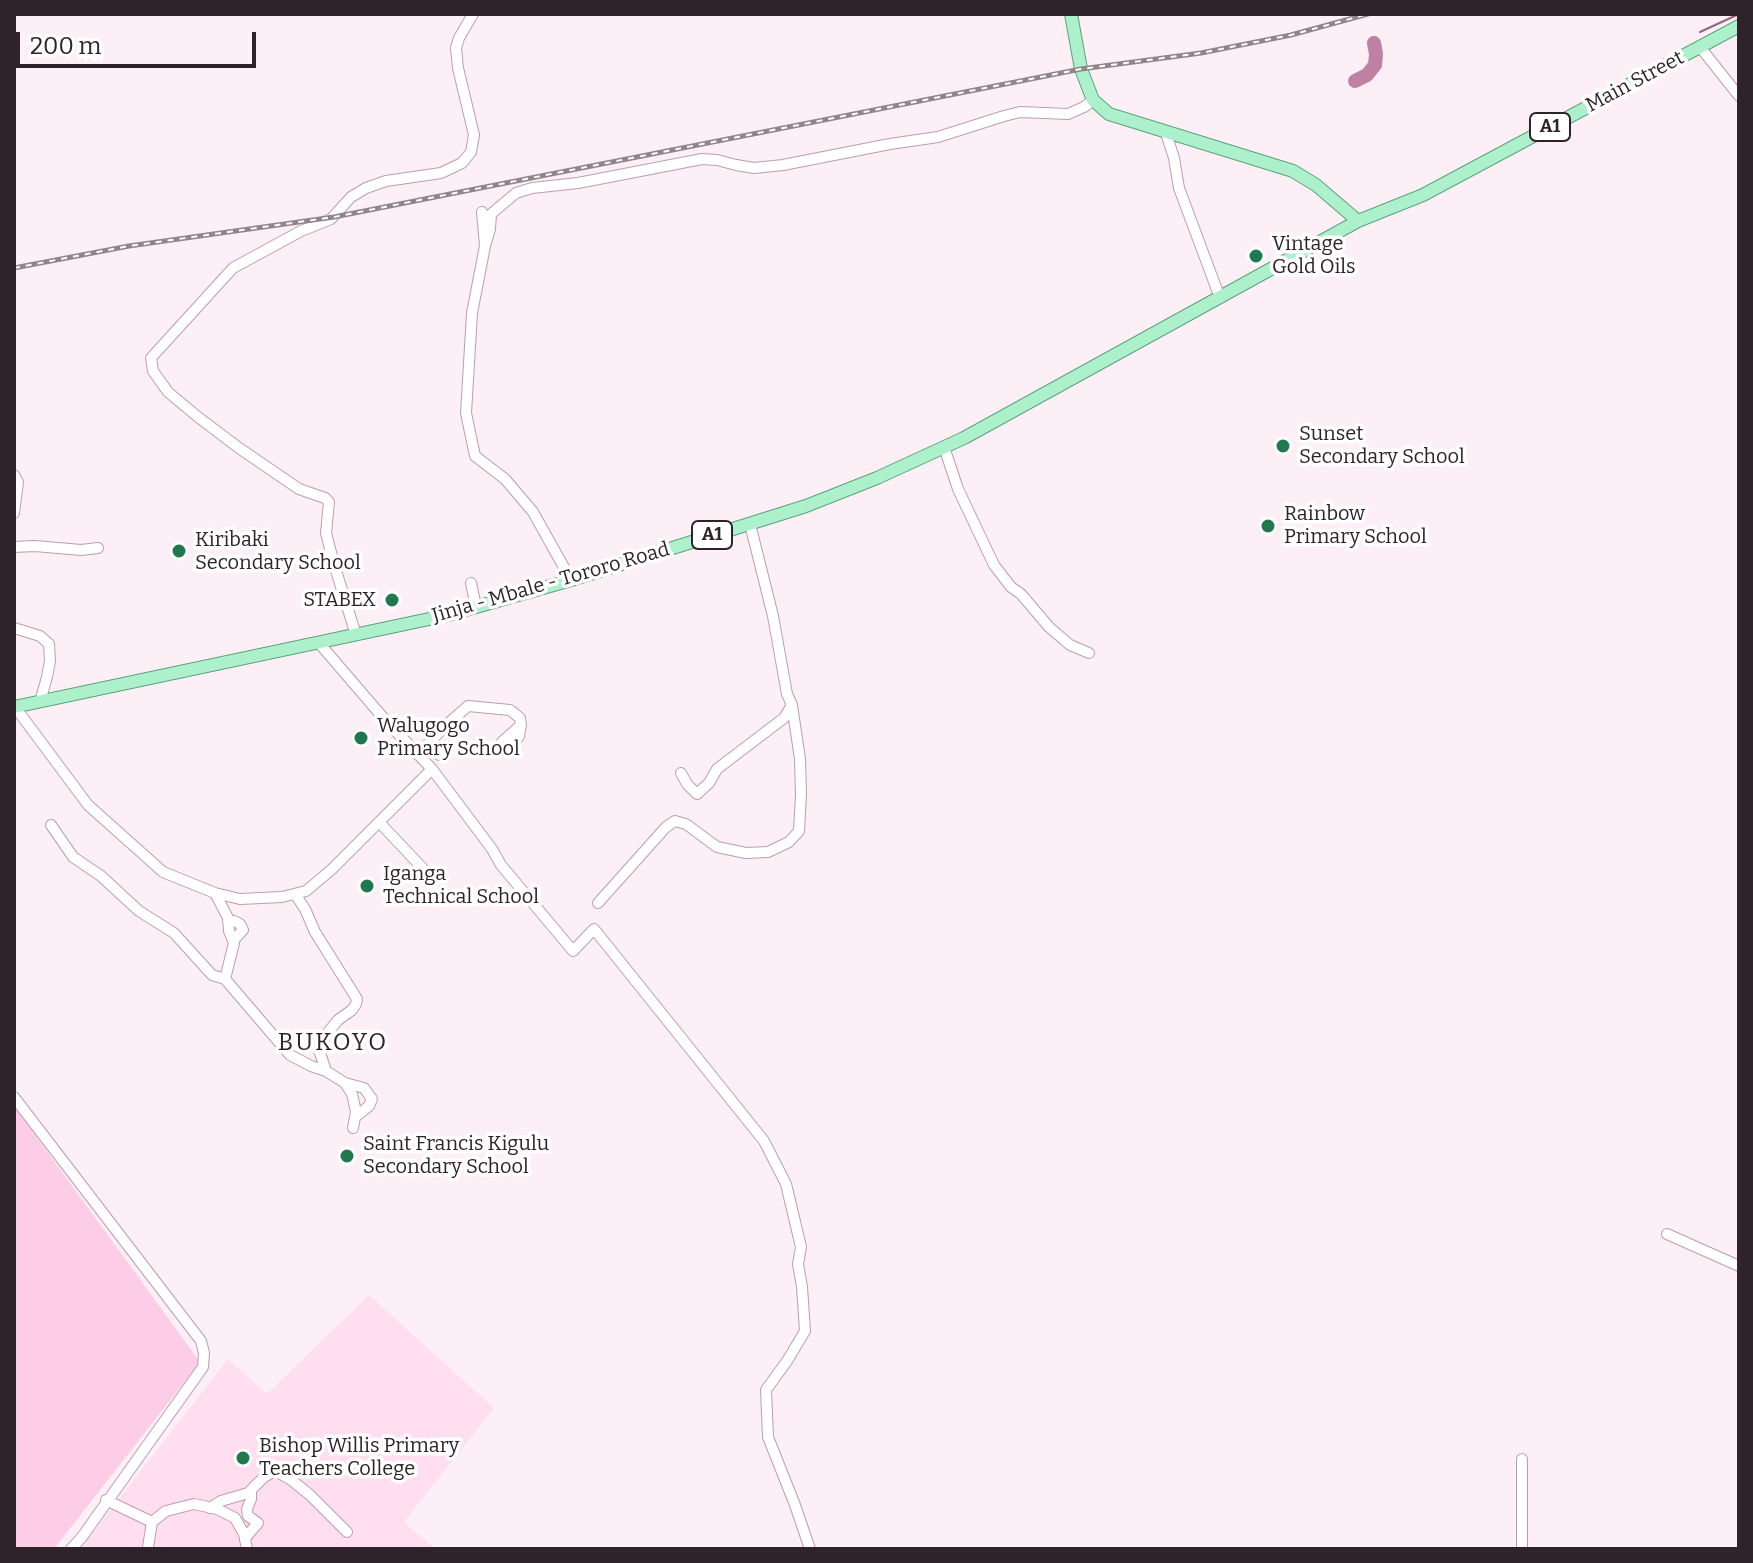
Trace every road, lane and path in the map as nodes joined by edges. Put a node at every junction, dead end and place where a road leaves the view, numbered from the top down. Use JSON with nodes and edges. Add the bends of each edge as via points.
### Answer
{"nodes":[{"id":1,"x":473,"y":14,"type":"edge"},
{"id":2,"x":1071,"y":14,"type":"edge"},
{"id":3,"x":1739,"y":26,"type":"edge"},
{"id":4,"x":1700,"y":47,"type":"junction"},
{"id":5,"x":1739,"y":96,"type":"edge"},
{"id":6,"x":1093,"y":100,"type":"junction"},
{"id":7,"x":1166,"y":133,"type":"junction"},
{"id":8,"x":482,"y":212,"type":"dead end"},
{"id":9,"x":1358,"y":221,"type":"junction"},
{"id":10,"x":485,"y":246,"type":"junction"},
{"id":11,"x":1220,"y":298,"type":"junction"},
{"id":12,"x":944,"y":447,"type":"junction"},
{"id":13,"x":14,"y":475,"type":"edge"},
{"id":14,"x":14,"y":513,"type":"edge"},
{"id":15,"x":750,"y":524,"type":"junction"},
{"id":16,"x":14,"y":547,"type":"edge"},
{"id":17,"x":98,"y":548,"type":"dead end"},
{"id":18,"x":571,"y":580,"type":"junction"},
{"id":19,"x":471,"y":583,"type":"dead end"},
{"id":20,"x":476,"y":607,"type":"junction"},
{"id":21,"x":14,"y":628,"type":"edge"},
{"id":22,"x":356,"y":635,"type":"junction"},
{"id":23,"x":319,"y":643,"type":"junction"},
{"id":24,"x":1089,"y":653,"type":"dead end"},
{"id":25,"x":40,"y":702,"type":"junction"},
{"id":26,"x":792,"y":705,"type":"junction"},
{"id":27,"x":15,"y":707,"type":"edge"},
{"id":28,"x":521,"y":725,"type":"dead end"},
{"id":29,"x":427,"y":745,"type":"junction"},
{"id":30,"x":418,"y":755,"type":"junction"},
{"id":31,"x":439,"y":755,"type":"dead end"},
{"id":32,"x":432,"y":769,"type":"junction"},
{"id":33,"x":681,"y":773,"type":"dead end"},
{"id":34,"x":379,"y":822,"type":"junction"},
{"id":35,"x":51,"y":825,"type":"dead end"},
{"id":36,"x":430,"y":876,"type":"dead end"},
{"id":37,"x":215,"y":893,"type":"junction"},
{"id":38,"x":295,"y":894,"type":"junction"},
{"id":39,"x":598,"y":903,"type":"dead end"},
{"id":40,"x":225,"y":979,"type":"junction"},
{"id":41,"x":326,"y":1071,"type":"junction"},
{"id":42,"x":345,"y":1083,"type":"junction"},
{"id":43,"x":14,"y":1097,"type":"edge"},
{"id":44,"x":1667,"y":1234,"type":"dead end"},
{"id":45,"x":1739,"y":1266,"type":"edge"},
{"id":46,"x":1522,"y":1459,"type":"dead end"},
{"id":47,"x":251,"y":1491,"type":"junction"},
{"id":48,"x":106,"y":1500,"type":"junction"},
{"id":49,"x":210,"y":1508,"type":"junction"},
{"id":50,"x":152,"y":1522,"type":"junction"},
{"id":51,"x":347,"y":1532,"type":"dead end"},
{"id":52,"x":246,"y":1544,"type":"edge"},
{"id":53,"x":148,"y":1547,"type":"dead end"},
{"id":54,"x":71,"y":1549,"type":"edge"},
{"id":55,"x":810,"y":1549,"type":"edge"},
{"id":56,"x":1522,"y":1549,"type":"edge"}],
"edges":[{"from":1,"to":22,"type":"street","via":[[456,48],[474,135],[462,163],[441,173],[366,188],[331,219],[233,268],[151,358],[153,371],[168,392],[198,417],[299,489],[329,502],[326,533]]},
{"from":2,"to":6,"type":"main road"},
{"from":3,"to":4,"type":"main road","name":"Main Street","number":"A1"},
{"from":4,"to":5,"type":"street"},
{"from":4,"to":9,"type":"main road","name":"Main Street","number":"A1","via":[[1423,195]]},
{"from":6,"to":7,"type":"main road","via":[[1109,114]]},
{"from":6,"to":10,"type":"street","via":[[1068,114],[1020,112],[938,137],[783,165],[754,168],[702,159],[532,188],[516,193],[491,214]]},
{"from":7,"to":9,"type":"main road","via":[[1293,171]]},
{"from":7,"to":11,"type":"street","via":[[1179,188]]},
{"from":8,"to":10,"type":"street"},
{"from":9,"to":11,"type":"main road","name":"Jinja - Mbale - Tororo Road","number":"A1"},
{"from":10,"to":18,"type":"street","via":[[472,313],[466,398],[475,456],[505,479],[533,512]]},
{"from":11,"to":12,"type":"main road","name":"Jinja - Mbale - Tororo Road","number":"A1"},
{"from":12,"to":15,"type":"main road","name":"Jinja - Mbale - Tororo Road","number":"A1","via":[[877,478]]},
{"from":12,"to":24,"type":"street","via":[[994,565],[1049,627]]},
{"from":13,"to":14,"type":"street"},
{"from":15,"to":18,"type":"main road","name":"Jinja - Mbale - Tororo Road","number":"A1"},
{"from":15,"to":26,"type":"street"},
{"from":16,"to":17,"type":"street"},
{"from":18,"to":20,"type":"main road","name":"Jinja - Mbale - Tororo Road","number":"A1"},
{"from":19,"to":20,"type":"street"},
{"from":20,"to":22,"type":"main road","name":"Jinja - Mbale - Tororo Road","number":"A1"},
{"from":21,"to":25,"type":"street","via":[[49,644]]},
{"from":22,"to":23,"type":"main road","name":"Jinja - Mbale - Tororo Road","number":"A1"},
{"from":23,"to":25,"type":"main road","name":"Jinja - Mbale - Tororo Road","number":"A1"},
{"from":23,"to":30,"type":"street"},
{"from":25,"to":27,"type":"main road","name":"Jinja - Mbale - Tororo Road","number":"A1"},
{"from":26,"to":33,"type":"street","via":[[784,718],[717,769],[697,794]]},
{"from":26,"to":39,"type":"street","via":[[801,795],[799,831],[789,842],[768,852],[746,853],[717,847],[675,821]]},
{"from":27,"to":37,"type":"street","via":[[88,805],[163,872]]},
{"from":28,"to":29,"type":"street","via":[[510,710],[468,706]]},
{"from":29,"to":30,"type":"street"},
{"from":29,"to":31,"type":"street"},
{"from":30,"to":32,"type":"street"},
{"from":32,"to":34,"type":"street"},
{"from":32,"to":55,"type":"street","via":[[501,865],[573,951],[594,929],[764,1141],[786,1184],[801,1247],[805,1331],[766,1390],[768,1437]]},
{"from":34,"to":36,"type":"street"},
{"from":34,"to":38,"type":"street","via":[[331,870]]},
{"from":35,"to":40,"type":"street","via":[[73,857],[174,933],[212,975]]},
{"from":37,"to":38,"type":"street","via":[[240,899]]},
{"from":37,"to":40,"type":"street","via":[[233,941]]},
{"from":38,"to":41,"type":"street","via":[[357,999],[325,1036],[319,1050]]},
{"from":40,"to":41,"type":"street","via":[[290,1055]]},
{"from":41,"to":42,"type":"street"},
{"from":42,"to":42,"type":"street","via":[[352,1094],[354,1122],[372,1099],[364,1088]]},
{"from":43,"to":48,"type":"street","via":[[201,1341],[204,1353],[203,1367]]},
{"from":44,"to":45,"type":"street"},
{"from":46,"to":56,"type":"street"},
{"from":47,"to":49,"type":"street"},
{"from":47,"to":51,"type":"street","via":[[277,1472],[310,1495]]},
{"from":47,"to":52,"type":"street","via":[[248,1516],[258,1523]]},
{"from":48,"to":50,"type":"street"},
{"from":48,"to":54,"type":"street"},
{"from":49,"to":50,"type":"street","via":[[194,1504],[166,1511]]},
{"from":49,"to":52,"type":"street","via":[[235,1518]]},
{"from":50,"to":53,"type":"street"}]}
